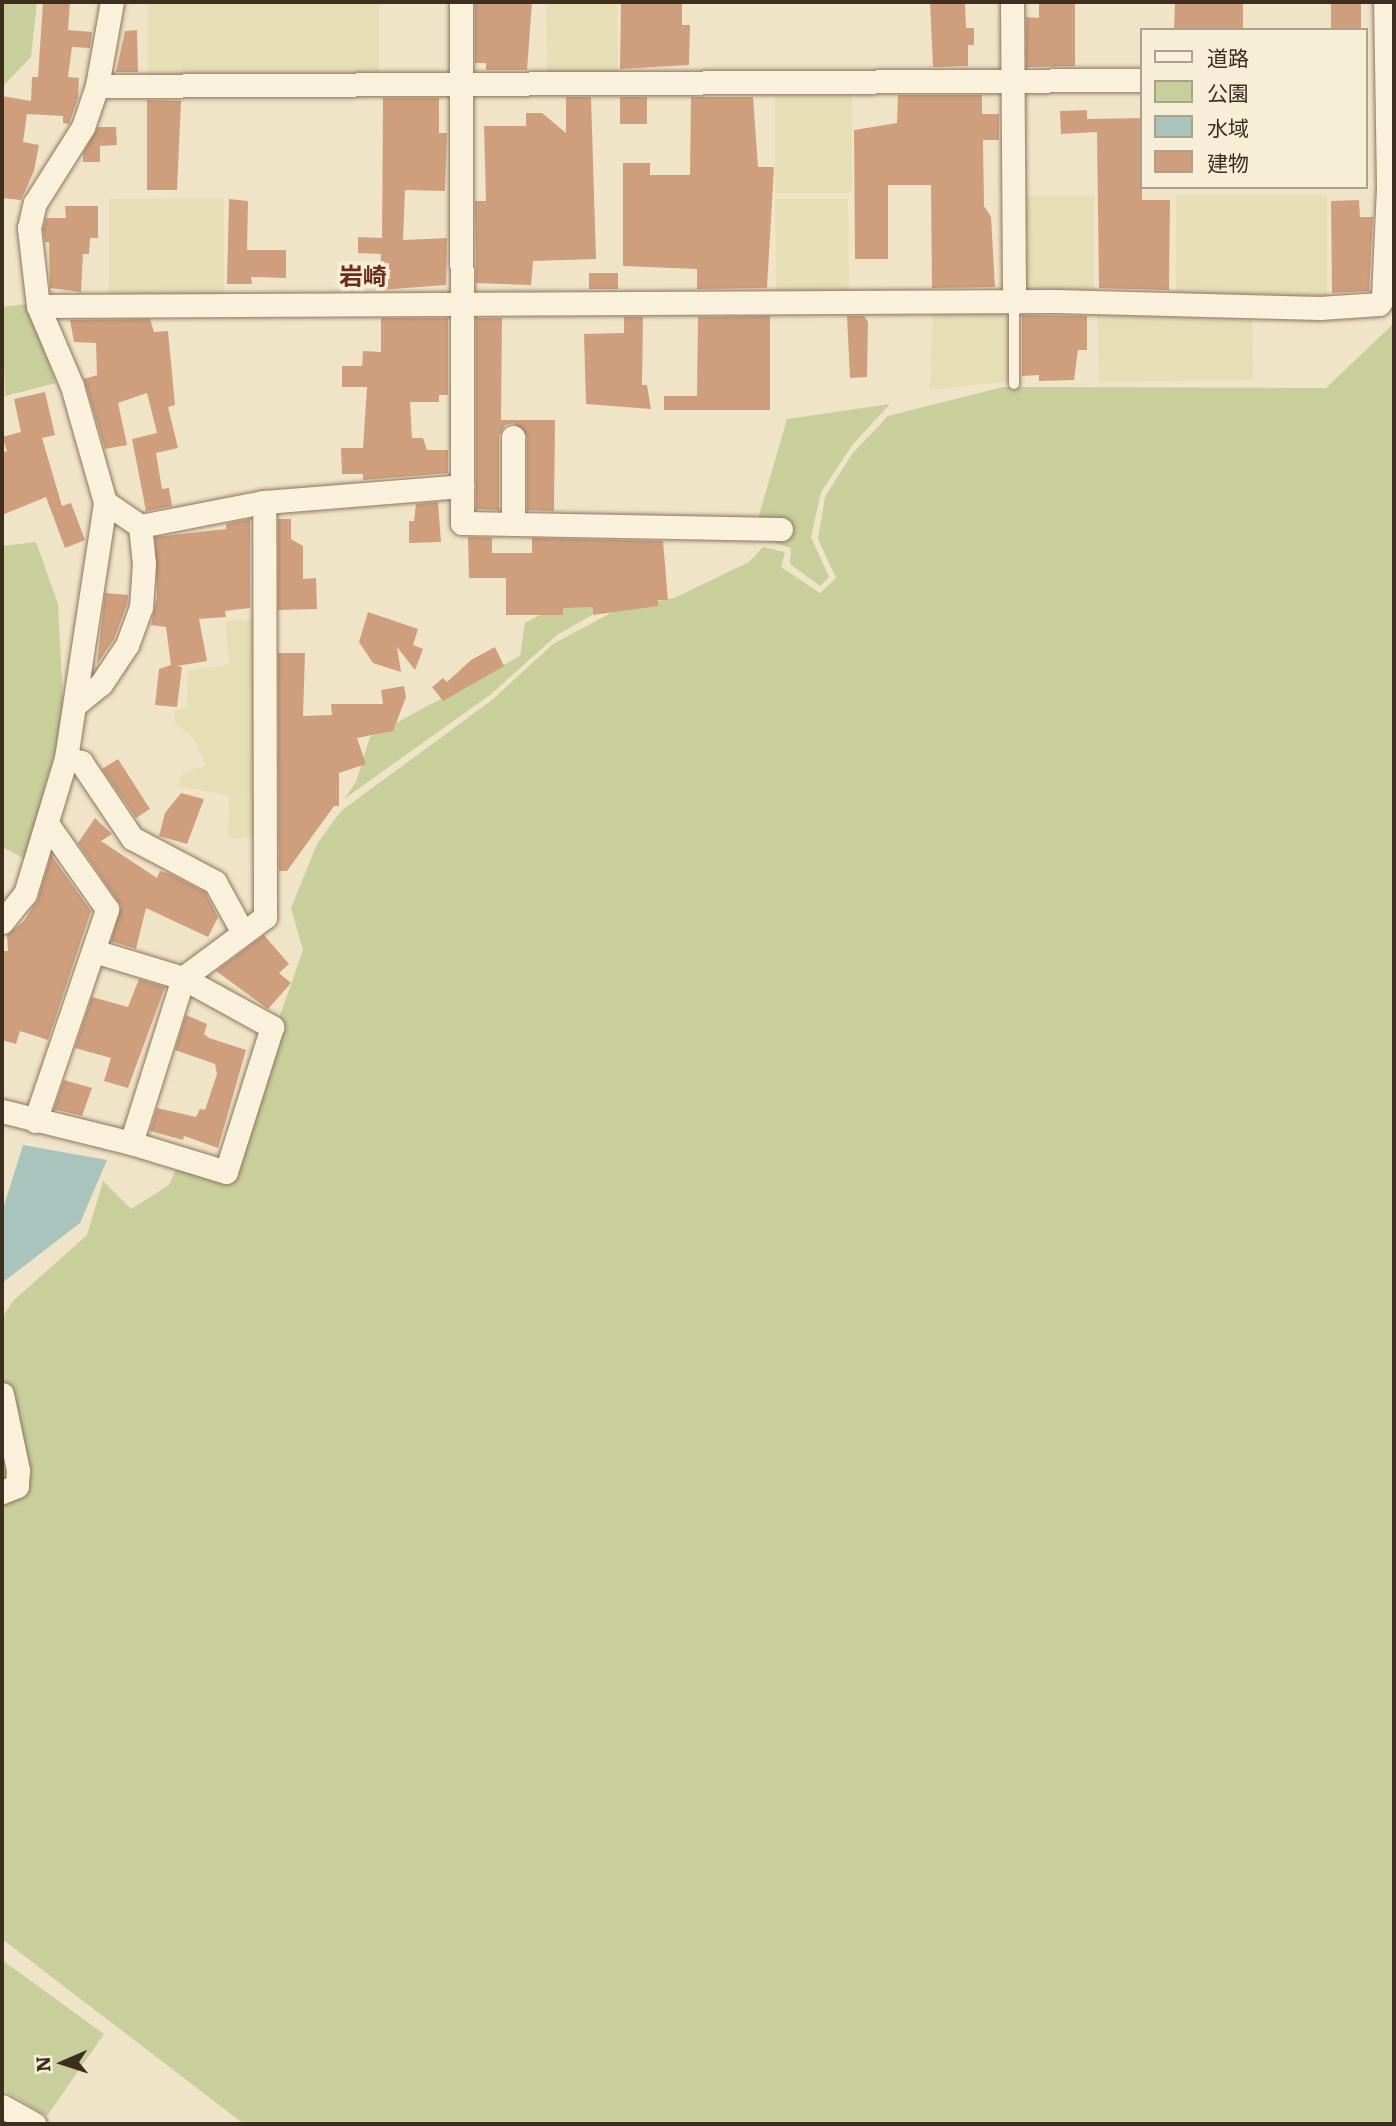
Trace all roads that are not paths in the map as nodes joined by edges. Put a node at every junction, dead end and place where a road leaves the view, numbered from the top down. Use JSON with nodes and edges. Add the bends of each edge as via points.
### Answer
{"nodes":[{"id":1,"x":113,"y":2,"type":"edge"},
{"id":2,"x":461,"y":2,"type":"edge"},
{"id":3,"x":1012,"y":2,"type":"edge"},
{"id":4,"x":1385,"y":2,"type":"edge"},
{"id":5,"x":1140,"y":80,"type":"edge"},
{"id":6,"x":1013,"y":83,"type":"junction"},
{"id":7,"x":1381,"y":84,"type":"edge"},
{"id":8,"x":462,"y":85,"type":"junction"},
{"id":9,"x":97,"y":86,"type":"junction"},
{"id":10,"x":1014,"y":303,"type":"junction"},
{"id":11,"x":460,"y":304,"type":"junction"},
{"id":12,"x":38,"y":306,"type":"junction"},
{"id":13,"x":1014,"y":384,"type":"dead end"},
{"id":14,"x":513,"y":437,"type":"dead end"},
{"id":15,"x":461,"y":486,"type":"junction"},
{"id":16,"x":105,"y":502,"type":"junction"},
{"id":17,"x":264,"y":502,"type":"junction"},
{"id":18,"x":513,"y":524,"type":"junction"},
{"id":19,"x":140,"y":526,"type":"junction"},
{"id":20,"x":781,"y":529,"type":"dead end"},
{"id":21,"x":76,"y":704,"type":"junction"},
{"id":22,"x":66,"y":758,"type":"junction"},
{"id":23,"x":48,"y":825,"type":"junction"},
{"id":24,"x":2,"y":922,"type":"edge"},
{"id":25,"x":243,"y":933,"type":"junction"},
{"id":26,"x":94,"y":951,"type":"junction"},
{"id":27,"x":183,"y":978,"type":"junction"},
{"id":28,"x":2,"y":1111,"type":"edge"},
{"id":29,"x":35,"y":1121,"type":"junction"},
{"id":30,"x":131,"y":1143,"type":"junction"},
{"id":31,"x":2,"y":1394,"type":"edge"},
{"id":32,"x":2,"y":1492,"type":"edge"},
{"id":33,"x":2,"y":2106,"type":"edge"},
{"id":34,"x":34,"y":2124,"type":"edge"}],
"edges":[{"from":1,"to":9,"type":"street"},
{"from":2,"to":8,"type":"street"},
{"from":3,"to":6,"type":"street"},
{"from":4,"to":7,"type":"street"},
{"from":5,"to":6,"type":"street"},
{"from":6,"to":8,"type":"street"},
{"from":6,"to":10,"type":"street"},
{"from":7,"to":10,"type":"street","via":[[1388,187],[1384,298],[1379,304],[1320,308]]},
{"from":8,"to":9,"type":"street"},
{"from":8,"to":11,"type":"street"},
{"from":9,"to":12,"type":"street","via":[[83,127],[35,203],[29,255]]},
{"from":10,"to":11,"type":"street"},
{"from":10,"to":13,"type":"lane"},
{"from":11,"to":12,"type":"street"},
{"from":11,"to":15,"type":"street"},
{"from":12,"to":16,"type":"street","via":[[72,386]]},
{"from":14,"to":18,"type":"street"},
{"from":15,"to":17,"type":"street"},
{"from":15,"to":18,"type":"street","via":[[462,523]]},
{"from":16,"to":19,"type":"street"},
{"from":16,"to":21,"type":"street"},
{"from":17,"to":19,"type":"street"},
{"from":17,"to":25,"type":"street","via":[[265,917]]},
{"from":18,"to":20,"type":"street"},
{"from":19,"to":21,"type":"street","via":[[144,564],[136,620],[127,645],[101,684]]},
{"from":21,"to":22,"type":"street"},
{"from":22,"to":23,"type":"street"},
{"from":22,"to":25,"type":"street","via":[[81,762],[132,838],[215,881]]},
{"from":23,"to":24,"type":"street","via":[[25,894]]},
{"from":23,"to":26,"type":"street","via":[[107,909]]},
{"from":25,"to":27,"type":"street"},
{"from":26,"to":27,"type":"street"},
{"from":26,"to":29,"type":"street"},
{"from":27,"to":30,"type":"street"},
{"from":27,"to":30,"type":"street","via":[[272,1027],[226,1172]]},
{"from":28,"to":29,"type":"street"},
{"from":29,"to":30,"type":"street"},
{"from":31,"to":32,"type":"street","via":[[18,1486]]},
{"from":33,"to":34,"type":"street"}]}
